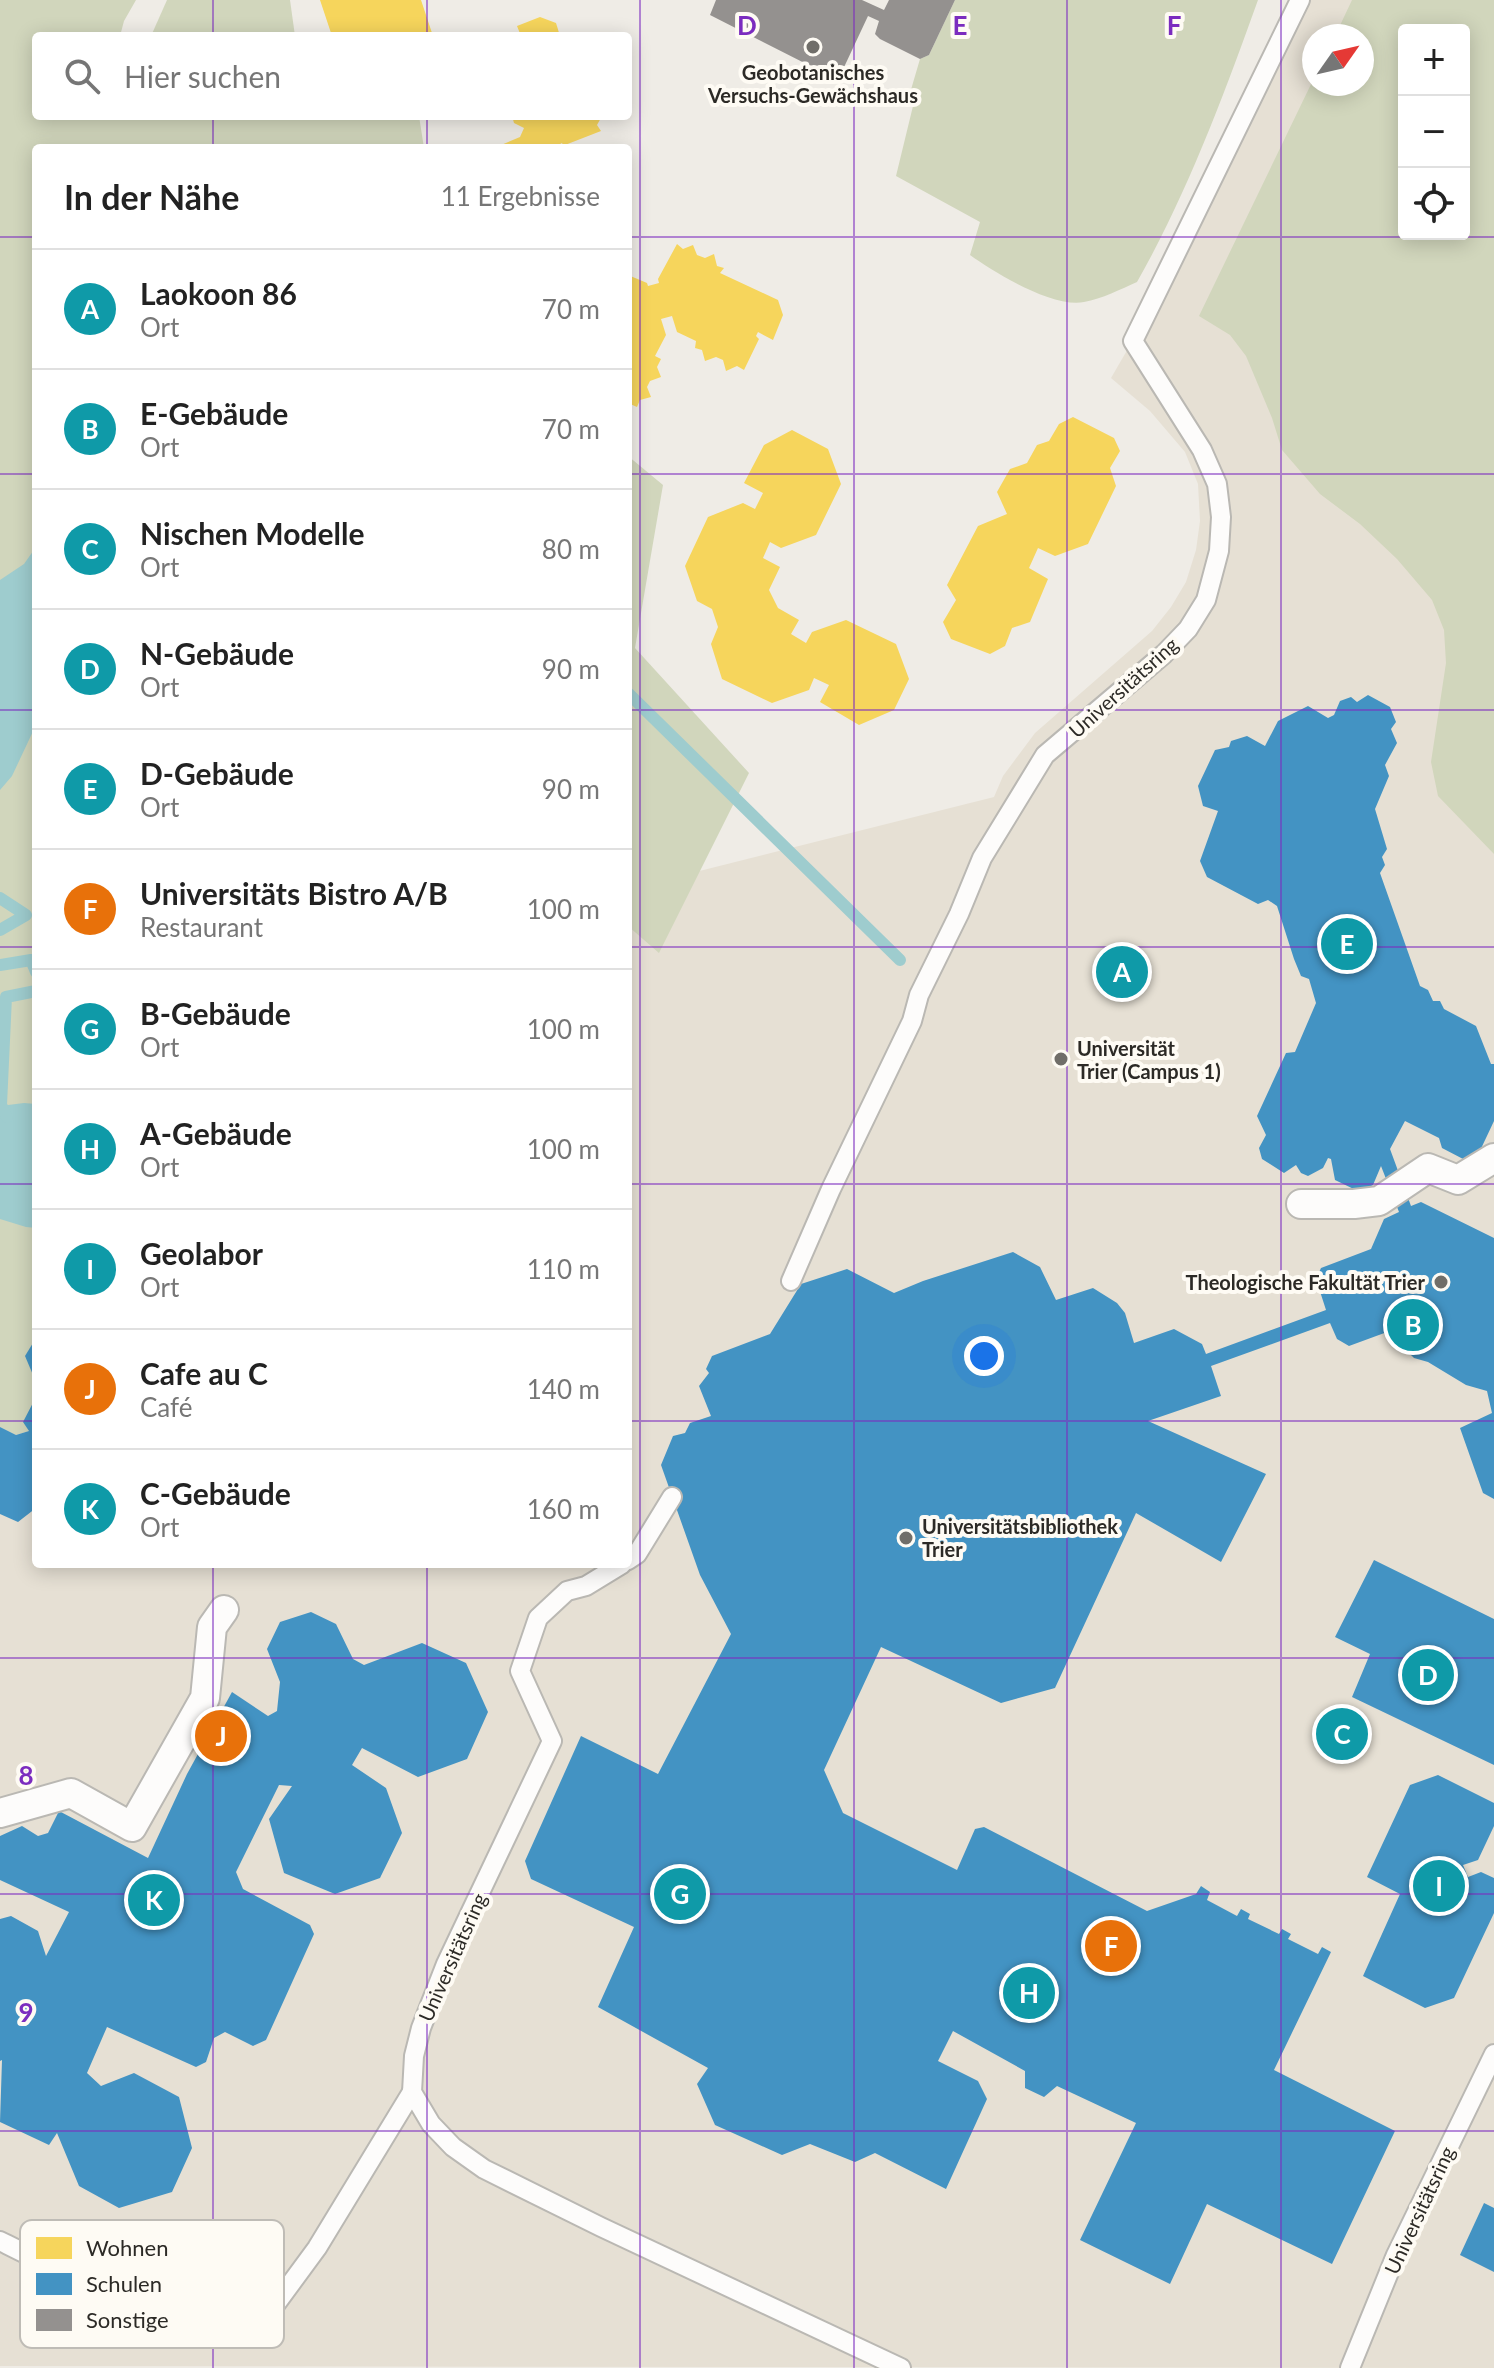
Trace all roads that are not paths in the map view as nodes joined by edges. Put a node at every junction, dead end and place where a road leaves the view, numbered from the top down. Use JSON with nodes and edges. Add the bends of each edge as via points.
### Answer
{"nodes":[{"id":1,"x":1300,"y":0,"type":"edge"},
{"id":2,"x":1494,"y":1158,"type":"edge"},
{"id":3,"x":1301,"y":1204,"type":"dead end"},
{"id":4,"x":791,"y":1281,"type":"dead end"},
{"id":5,"x":672,"y":1497,"type":"dead end"},
{"id":6,"x":632,"y":1557,"type":"edge"},
{"id":7,"x":615,"y":1568,"type":"edge"},
{"id":8,"x":224,"y":1610,"type":"dead end"},
{"id":9,"x":0,"y":1813,"type":"edge"},
{"id":10,"x":1494,"y":2054,"type":"edge"},
{"id":11,"x":412,"y":2092,"type":"junction"},
{"id":12,"x":0,"y":2241,"type":"edge"},
{"id":13,"x":20,"y":2251,"type":"edge"},
{"id":14,"x":284,"y":2293,"type":"edge"},
{"id":15,"x":901,"y":2368,"type":"edge"},
{"id":16,"x":1350,"y":2368,"type":"edge"}],
"edges":[{"from":1,"to":4,"type":"lane","name":"Universitätsring","via":[[1133,341],[1202,450],[1217,484],[1219,551],[1206,600],[1164,654],[1045,755],[982,858]]},
{"from":2,"to":3,"type":"street","via":[[1458,1180],[1428,1168],[1379,1201]]},
{"from":5,"to":6,"type":"lane"},
{"from":7,"to":11,"type":"lane","name":"Universitätsring","via":[[567,1591],[538,1618],[520,1671],[552,1741],[446,1964],[421,2028]]},
{"from":8,"to":9,"type":"street","via":[[212,1627],[205,1698],[132,1827],[71,1793]]},
{"from":10,"to":16,"type":"lane","name":"Universitätsring","via":[[1396,2255]]},
{"from":11,"to":14,"type":"lane"},
{"from":11,"to":15,"type":"lane","via":[[431,2124],[484,2169]]},
{"from":12,"to":13,"type":"lane"}]}
